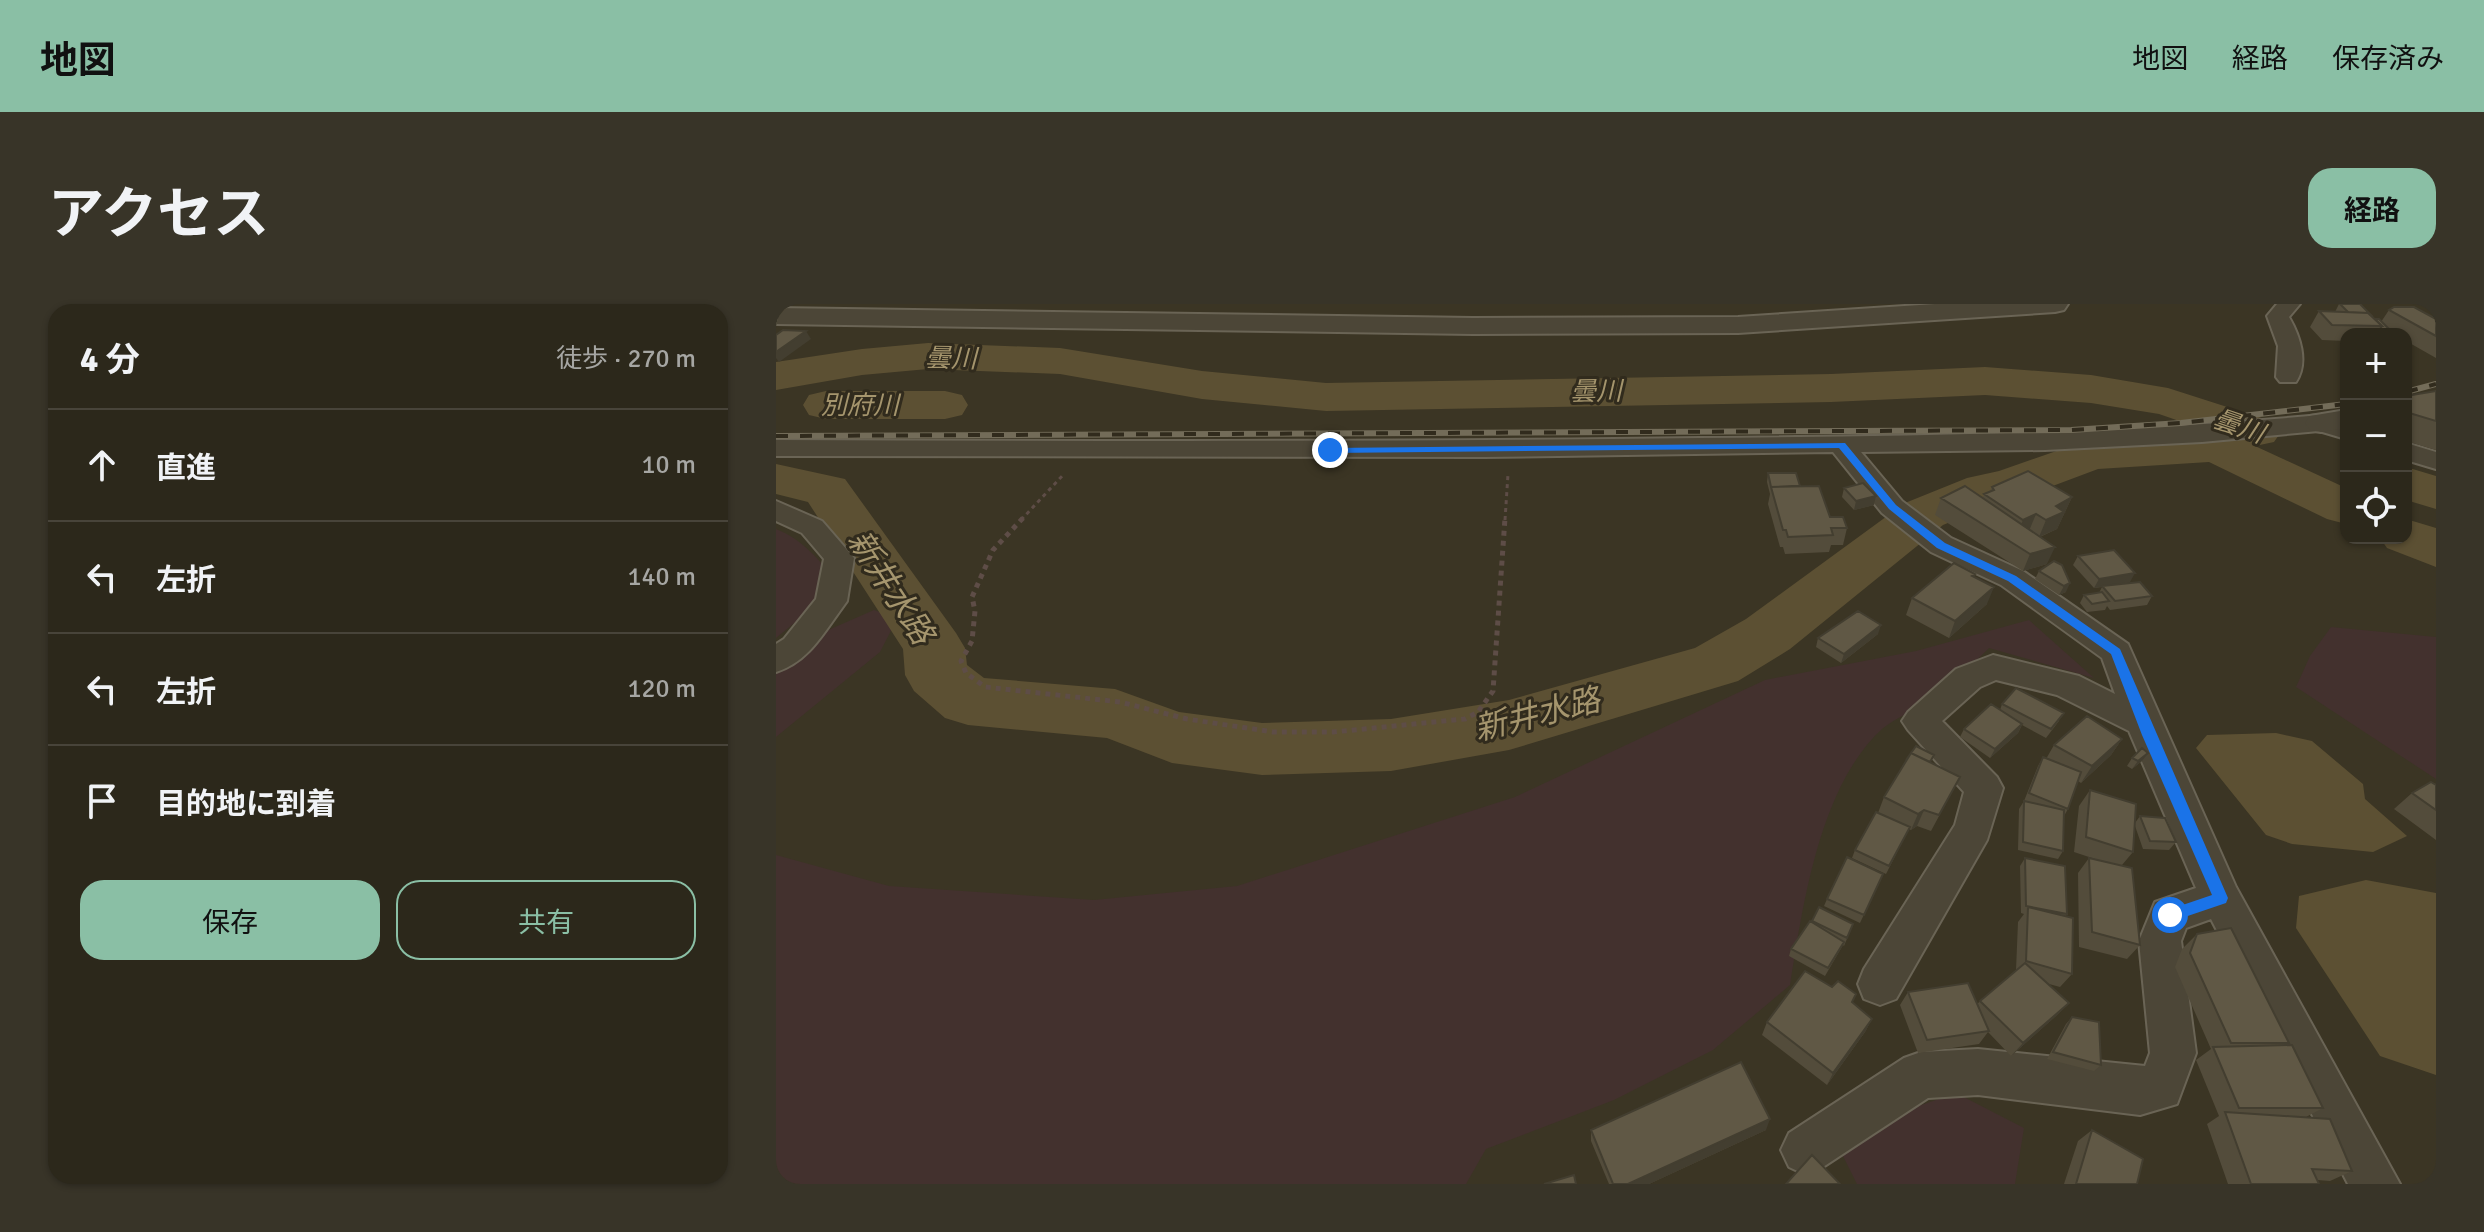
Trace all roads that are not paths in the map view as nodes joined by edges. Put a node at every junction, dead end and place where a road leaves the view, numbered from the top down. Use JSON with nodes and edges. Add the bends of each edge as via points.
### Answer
{"nodes":[{"id":1,"x":2055,"y":304,"type":"edge"},
{"id":2,"x":2289,"y":304,"type":"edge"},
{"id":3,"x":776,"y":316,"type":"edge"},
{"id":4,"x":2288,"y":377,"type":"dead end"},
{"id":5,"x":2330,"y":424,"type":"edge"},
{"id":6,"x":1841,"y":445,"type":"junction"},
{"id":7,"x":776,"y":448,"type":"edge"},
{"id":8,"x":2412,"y":453,"type":"edge"},
{"id":9,"x":2436,"y":461,"type":"edge"},
{"id":10,"x":776,"y":510,"type":"edge"},
{"id":11,"x":776,"y":660,"type":"edge"},
{"id":12,"x":2144,"y":723,"type":"junction"},
{"id":13,"x":2221,"y":898,"type":"junction"},
{"id":14,"x":1880,"y":984,"type":"dead end"},
{"id":15,"x":1806,"y":1150,"type":"dead end"},
{"id":16,"x":2375,"y":1184,"type":"edge"}],
"edges":[{"from":1,"to":3,"type":"street","via":[[1738,325]]},
{"from":2,"to":4,"type":"street","via":[[2278,316],[2291,358]]},
{"from":5,"to":6,"type":"street","via":[[2045,442]]},
{"from":6,"to":7,"type":"street"},
{"from":6,"to":12,"type":"street","via":[[1892,507],[1941,545],[2012,578],[2116,652]]},
{"from":8,"to":9,"type":"street"},
{"from":10,"to":11,"type":"street","via":[[812,527],[839,558],[831,601],[796,647]]},
{"from":12,"to":13,"type":"street"},
{"from":12,"to":14,"type":"street","via":[[2067,685],[1993,667],[1968,678],[1920,721],[1984,788],[1973,829]]},
{"from":13,"to":15,"type":"street","via":[[2170,915],[2160,941],[2173,1053],[2160,1087],[2140,1091],[1978,1072],[1921,1075]]},
{"from":13,"to":16,"type":"street"}]}
